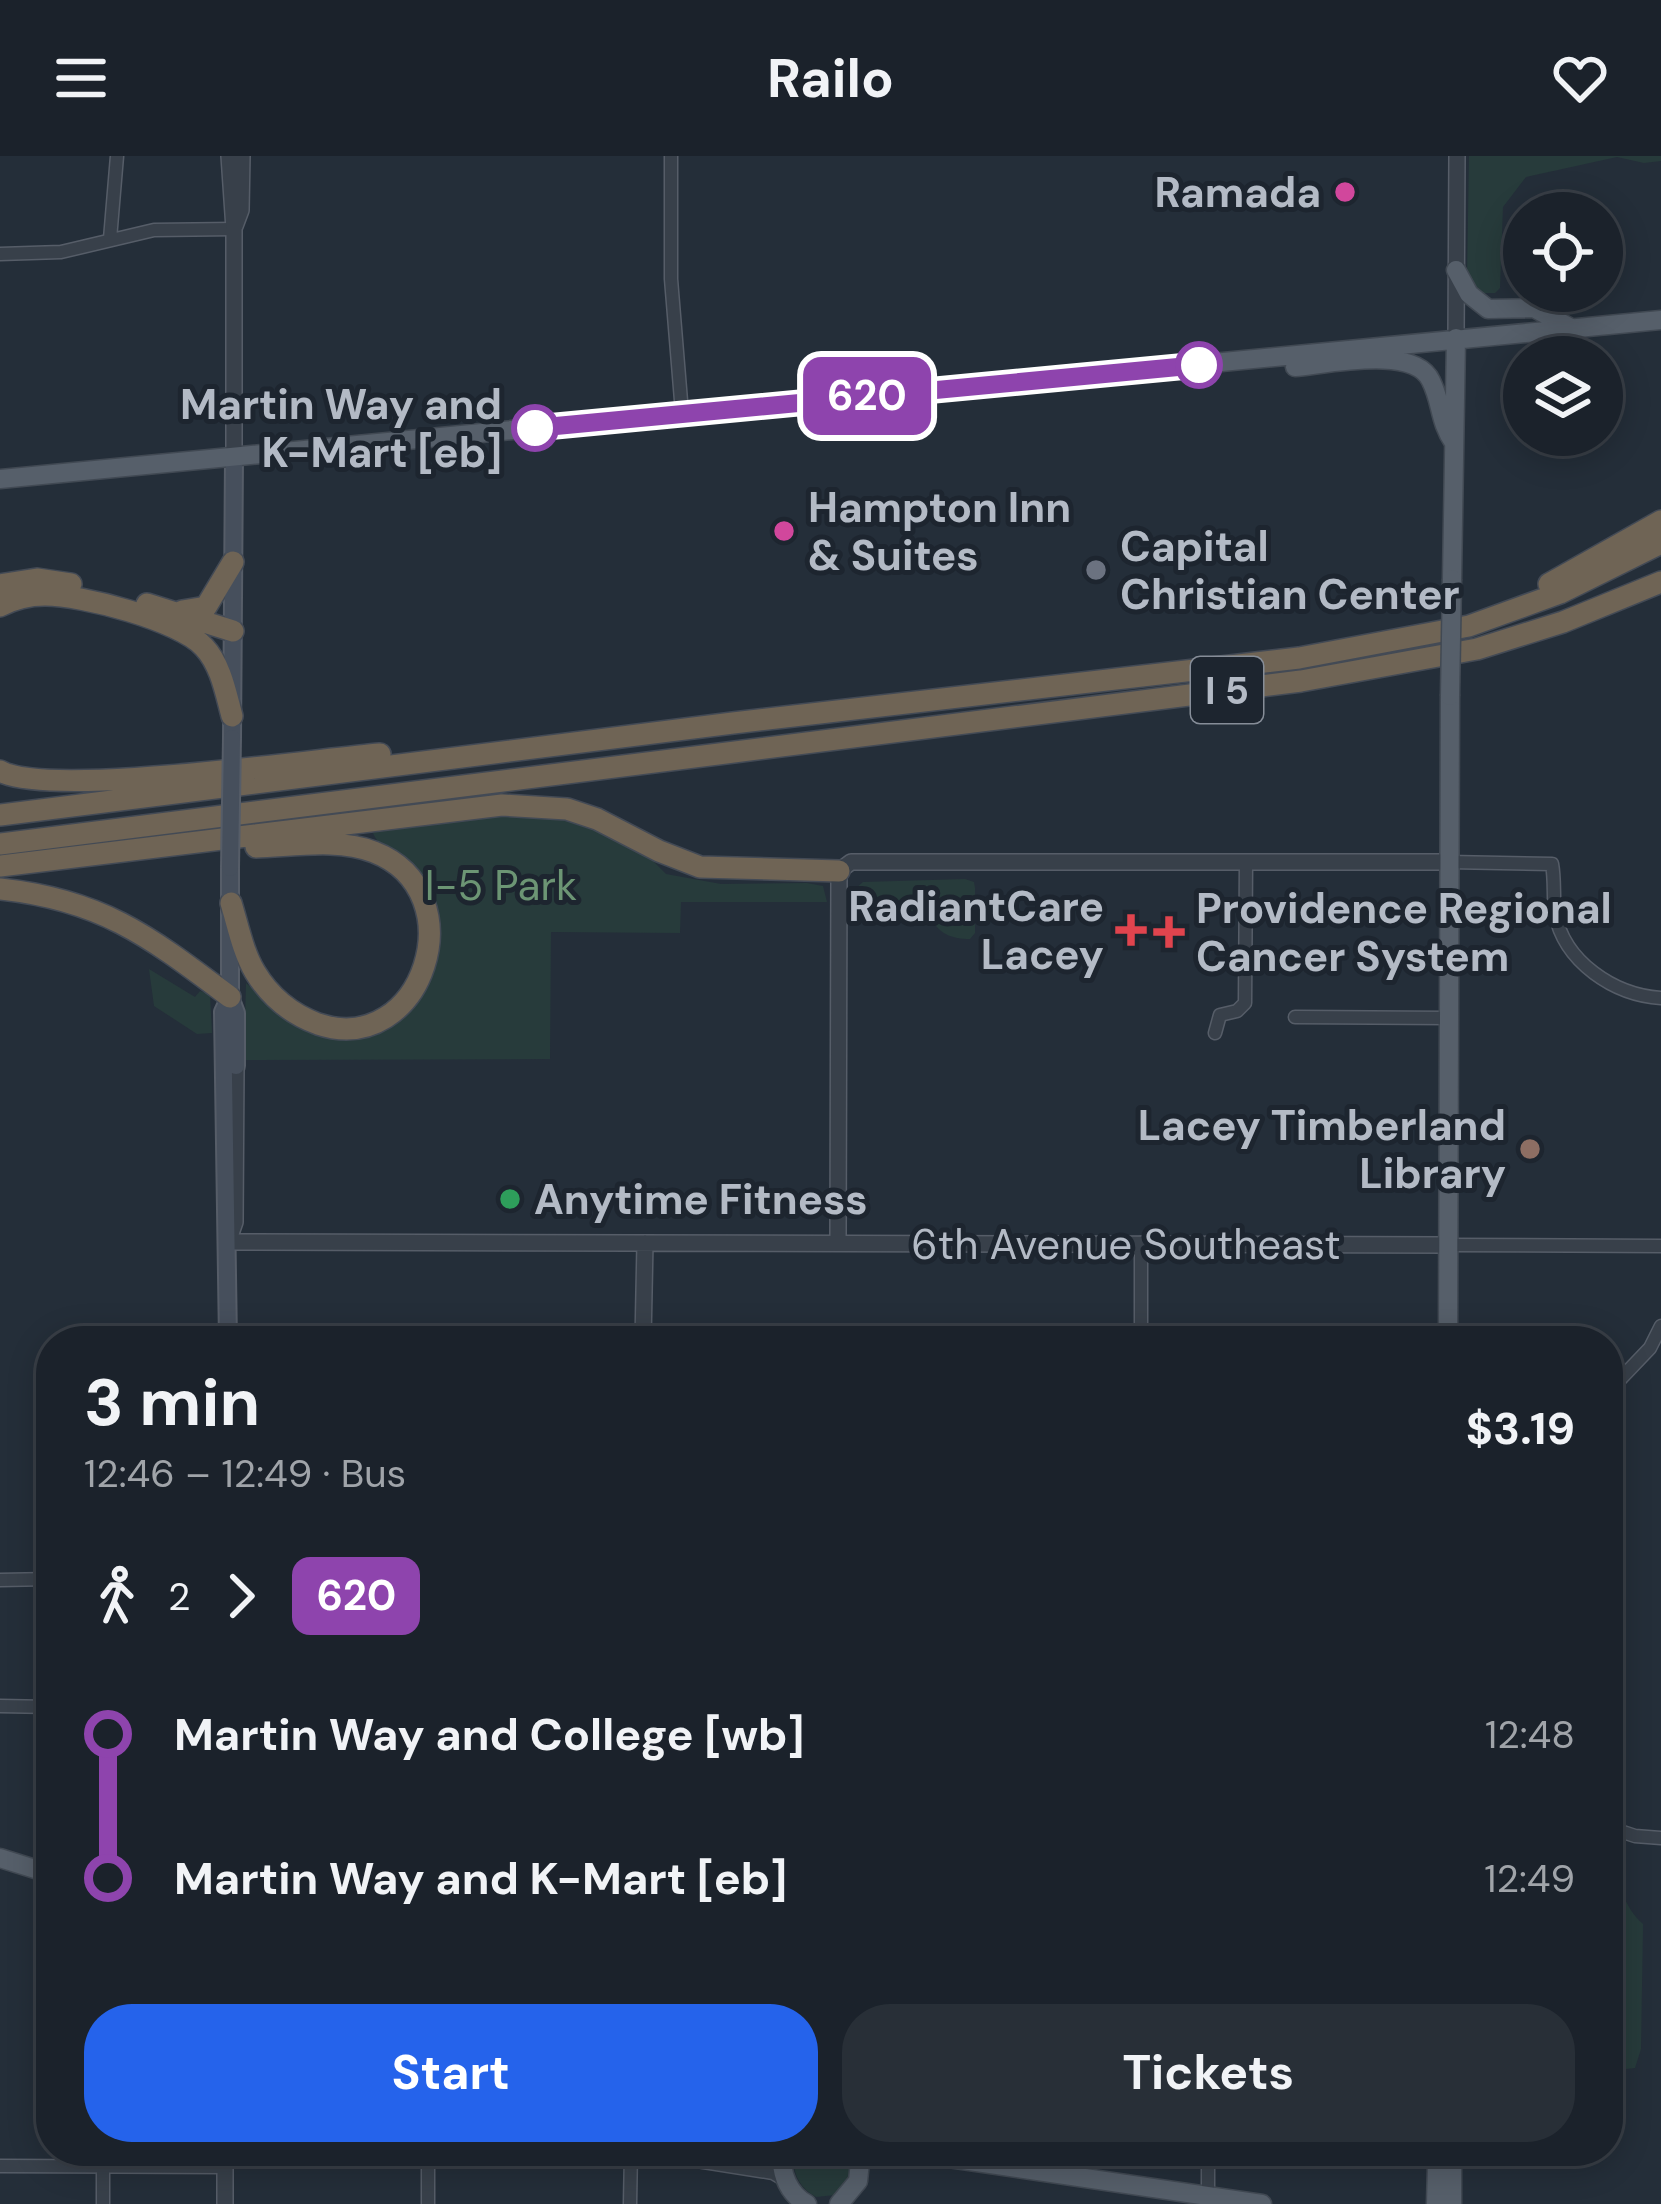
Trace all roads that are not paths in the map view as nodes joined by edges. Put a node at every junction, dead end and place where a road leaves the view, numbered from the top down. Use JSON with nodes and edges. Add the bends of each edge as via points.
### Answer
{"nodes":[{"id":1,"x":117,"y":156,"type":"edge"},
{"id":2,"x":229,"y":156,"type":"edge"},
{"id":3,"x":242,"y":156,"type":"edge"},
{"id":4,"x":671,"y":156,"type":"edge"},
{"id":5,"x":1456,"y":156,"type":"edge"},
{"id":6,"x":233,"y":229,"type":"junction"},
{"id":7,"x":110,"y":239,"type":"junction"},
{"id":8,"x":0,"y":254,"type":"edge"},
{"id":9,"x":1456,"y":270,"type":"junction"},
{"id":10,"x":1661,"y":320,"type":"edge"},
{"id":11,"x":1569,"y":327,"type":"junction"},
{"id":12,"x":1456,"y":338,"type":"junction"},
{"id":13,"x":1249,"y":360,"type":"junction"},
{"id":14,"x":682,"y":413,"type":"junction"},
{"id":15,"x":1454,"y":443,"type":"junction"},
{"id":16,"x":234,"y":457,"type":"junction"},
{"id":17,"x":0,"y":479,"type":"edge"},
{"id":18,"x":1661,"y":521,"type":"edge"},
{"id":19,"x":1661,"y":542,"type":"edge"},
{"id":20,"x":233,"y":562,"type":"junction"},
{"id":21,"x":1655,"y":583,"type":"edge"},
{"id":22,"x":0,"y":585,"type":"edge"},
{"id":23,"x":0,"y":606,"type":"edge"},
{"id":24,"x":172,"y":611,"type":"junction"},
{"id":25,"x":1468,"y":626,"type":"junction"},
{"id":26,"x":233,"y":631,"type":"junction"},
{"id":27,"x":733,"y":723,"type":"junction"},
{"id":28,"x":232,"y":727,"type":"junction"},
{"id":29,"x":0,"y":771,"type":"edge"},
{"id":30,"x":0,"y":815,"type":"edge"},
{"id":31,"x":0,"y":844,"type":"edge"},
{"id":32,"x":123,"y":852,"type":"junction"},
{"id":33,"x":1246,"y":862,"type":"junction"},
{"id":34,"x":1449,"y":862,"type":"junction"},
{"id":35,"x":0,"y":866,"type":"edge"},
{"id":36,"x":839,"y":871,"type":"junction"},
{"id":37,"x":0,"y":889,"type":"edge"},
{"id":38,"x":231,"y":903,"type":"junction"},
{"id":39,"x":230,"y":997,"type":"junction"},
{"id":40,"x":1661,"y":998,"type":"edge"},
{"id":41,"x":1295,"y":1017,"type":"dead end"},
{"id":42,"x":1449,"y":1018,"type":"junction"},
{"id":43,"x":1216,"y":1033,"type":"dead end"},
{"id":44,"x":236,"y":1066,"type":"joint"},
{"id":45,"x":228,"y":1242,"type":"junction"},
{"id":46,"x":645,"y":1243,"type":"junction"},
{"id":47,"x":838,"y":1243,"type":"junction"},
{"id":48,"x":1142,"y":1244,"type":"junction"},
{"id":49,"x":1448,"y":1246,"type":"junction"},
{"id":50,"x":1661,"y":1246,"type":"edge"},
{"id":51,"x":228,"y":1326,"type":"edge"},
{"id":52,"x":643,"y":1326,"type":"edge"},
{"id":53,"x":1142,"y":1326,"type":"edge"},
{"id":54,"x":1448,"y":1326,"type":"edge"},
{"id":55,"x":1661,"y":1326,"type":"edge"},
{"id":56,"x":1623,"y":1376,"type":"edge"},
{"id":57,"x":0,"y":1580,"type":"edge"},
{"id":58,"x":36,"y":1580,"type":"edge"},
{"id":59,"x":0,"y":1706,"type":"edge"},
{"id":60,"x":36,"y":1707,"type":"edge"},
{"id":61,"x":1623,"y":1832,"type":"edge"},
{"id":62,"x":1661,"y":1838,"type":"edge"},
{"id":63,"x":0,"y":1858,"type":"edge"},
{"id":64,"x":36,"y":1869,"type":"edge"},
{"id":65,"x":0,"y":2166,"type":"edge"},
{"id":66,"x":118,"y":2166,"type":"edge"},
{"id":67,"x":226,"y":2166,"type":"edge"},
{"id":68,"x":428,"y":2166,"type":"edge"},
{"id":69,"x":632,"y":2166,"type":"edge"},
{"id":70,"x":731,"y":2166,"type":"edge"},
{"id":71,"x":783,"y":2166,"type":"edge"},
{"id":72,"x":860,"y":2166,"type":"edge"},
{"id":73,"x":1006,"y":2166,"type":"edge"},
{"id":74,"x":1208,"y":2166,"type":"edge"},
{"id":75,"x":1438,"y":2166,"type":"edge"},
{"id":76,"x":1452,"y":2166,"type":"edge"},
{"id":77,"x":103,"y":2167,"type":"junction"},
{"id":78,"x":786,"y":2181,"type":"junction"},
{"id":79,"x":1125,"y":2183,"type":"junction"},
{"id":80,"x":1208,"y":2194,"type":"junction"},
{"id":81,"x":103,"y":2204,"type":"edge"},
{"id":82,"x":225,"y":2204,"type":"edge"},
{"id":83,"x":428,"y":2204,"type":"edge"},
{"id":84,"x":630,"y":2204,"type":"edge"},
{"id":85,"x":807,"y":2204,"type":"edge"},
{"id":86,"x":839,"y":2204,"type":"edge"},
{"id":87,"x":1125,"y":2204,"type":"edge"},
{"id":88,"x":1262,"y":2204,"type":"edge"},
{"id":89,"x":1436,"y":2204,"type":"edge"},
{"id":90,"x":1452,"y":2204,"type":"edge"}],
"edges":[{"from":1,"to":7,"type":"street"},
{"from":2,"to":6,"type":"street"},
{"from":3,"to":6,"type":"street"},
{"from":4,"to":14,"type":"street"},
{"from":5,"to":9,"type":"street"},
{"from":6,"to":7,"type":"street"},
{"from":6,"to":16,"type":"street"},
{"from":7,"to":8,"type":"street","via":[[61,252]]},
{"from":9,"to":11,"type":"main road","via":[[1488,309],[1534,308]]},
{"from":9,"to":12,"type":"street"},
{"from":10,"to":11,"type":"main road"},
{"from":11,"to":12,"type":"main road"},
{"from":12,"to":13,"type":"main road"},
{"from":12,"to":15,"type":"main road"},
{"from":13,"to":14,"type":"main road"},
{"from":13,"to":15,"type":"main road","via":[[1286,367],[1413,362],[1433,384]]},
{"from":14,"to":16,"type":"main road"},
{"from":15,"to":34,"type":"main road","bridge":true},
{"from":16,"to":17,"type":"main road"},
{"from":16,"to":20,"type":"main road"},
{"from":18,"to":25,"type":"highway"},
{"from":19,"to":25,"type":"highway","number":"I 5","via":[[1560,593]]},
{"from":20,"to":24,"type":"highway","via":[[206,607]]},
{"from":20,"to":26,"type":"main road"},
{"from":21,"to":31,"type":"highway","number":"I 5","via":[[1477,649],[1301,681]]},
{"from":22,"to":24,"type":"highway","via":[[66,583]]},
{"from":23,"to":28,"type":"highway","via":[[25,596],[67,597],[178,630],[211,656]]},
{"from":24,"to":26,"type":"highway"},
{"from":25,"to":27,"type":"highway","number":"I 5","via":[[1298,658]]},
{"from":26,"to":28,"type":"main road"},
{"from":27,"to":29,"type":"highway","via":[[125,779],[22,779]]},
{"from":27,"to":30,"type":"highway","number":"I 5"},
{"from":28,"to":38,"type":"main road","bridge":true},
{"from":32,"to":35,"type":"highway"},
{"from":32,"to":36,"type":"highway","via":[[535,805],[597,819],[700,867]]},
{"from":32,"to":38,"type":"highway","via":[[331,845],[373,851],[419,887],[430,927],[424,967],[381,1021],[340,1029],[312,1022],[284,1006],[255,972]]},
{"from":33,"to":34,"type":"street"},
{"from":33,"to":36,"type":"street","via":[[865,860]]},
{"from":33,"to":43,"type":"street","via":[[1245,1003],[1220,1015]]},
{"from":34,"to":40,"type":"street","via":[[1552,864],[1558,926],[1582,963],[1632,994]]},
{"from":34,"to":42,"type":"main road"},
{"from":36,"to":47,"type":"street"},
{"from":37,"to":39,"type":"highway","via":[[101,911]]},
{"from":38,"to":39,"type":"main road"},
{"from":39,"to":44,"type":"main road"},
{"from":39,"to":45,"type":"main road","via":[[223,1012]]},
{"from":41,"to":42,"type":"street"},
{"from":42,"to":49,"type":"main road"},
{"from":44,"to":45,"type":"street","via":[[235,1222]]},
{"from":45,"to":46,"type":"street","name":"6th Avenue Southeast"},
{"from":45,"to":51,"type":"main road"},
{"from":46,"to":47,"type":"street","name":"6th Avenue Southeast"},
{"from":46,"to":52,"type":"street"},
{"from":47,"to":48,"type":"street","name":"6th Avenue Southeast"},
{"from":48,"to":49,"type":"street","name":"6th Avenue Southeast"},
{"from":48,"to":53,"type":"street"},
{"from":49,"to":50,"type":"street"},
{"from":49,"to":54,"type":"main road"},
{"from":55,"to":56,"type":"street"},
{"from":57,"to":58,"type":"street"},
{"from":59,"to":60,"type":"street"},
{"from":61,"to":62,"type":"street"},
{"from":63,"to":64,"type":"main road"},
{"from":65,"to":77,"type":"street"},
{"from":66,"to":77,"type":"street"},
{"from":67,"to":82,"type":"street"},
{"from":68,"to":83,"type":"street"},
{"from":69,"to":84,"type":"street"},
{"from":70,"to":78,"type":"street"},
{"from":71,"to":78,"type":"main road"},
{"from":72,"to":86,"type":"main road"},
{"from":73,"to":79,"type":"main road"},
{"from":74,"to":80,"type":"street"},
{"from":75,"to":89,"type":"main road"},
{"from":76,"to":90,"type":"main road"},
{"from":77,"to":81,"type":"street"},
{"from":78,"to":85,"type":"main road"},
{"from":79,"to":80,"type":"main road"},
{"from":79,"to":87,"type":"street"},
{"from":80,"to":88,"type":"main road"}]}
